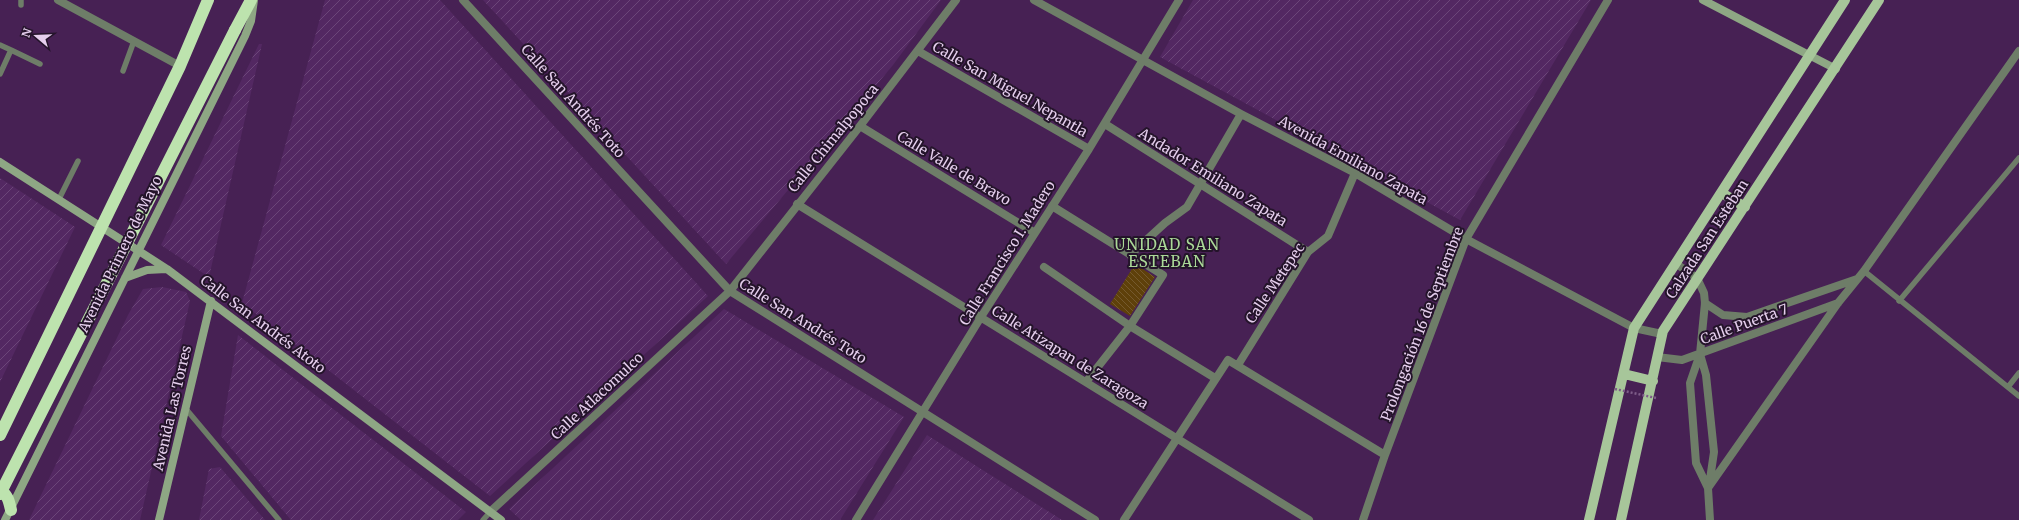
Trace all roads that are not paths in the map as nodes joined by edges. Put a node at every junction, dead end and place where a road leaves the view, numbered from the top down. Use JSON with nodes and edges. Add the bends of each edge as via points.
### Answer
{"nodes":[{"id":1,"x":58,"y":0,"type":"edge"},
{"id":2,"x":208,"y":0,"type":"edge"},
{"id":3,"x":251,"y":0,"type":"edge"},
{"id":4,"x":254,"y":0,"type":"edge"},
{"id":5,"x":463,"y":0,"type":"edge"},
{"id":6,"x":956,"y":0,"type":"edge"},
{"id":7,"x":1034,"y":0,"type":"edge"},
{"id":8,"x":1180,"y":0,"type":"edge"},
{"id":9,"x":1608,"y":0,"type":"edge"},
{"id":10,"x":1703,"y":0,"type":"edge"},
{"id":11,"x":1845,"y":0,"type":"edge"},
{"id":12,"x":1879,"y":0,"type":"edge"},
{"id":13,"x":134,"y":42,"type":"junction"},
{"id":14,"x":0,"y":45,"type":"edge"},
{"id":15,"x":11,"y":50,"type":"junction"},
{"id":16,"x":918,"y":51,"type":"junction"},
{"id":17,"x":2019,"y":51,"type":"edge"},
{"id":18,"x":1811,"y":55,"type":"junction"},
{"id":19,"x":1144,"y":60,"type":"junction"},
{"id":20,"x":40,"y":64,"type":"dead end"},
{"id":21,"x":180,"y":66,"type":"junction"},
{"id":22,"x":1836,"y":69,"type":"junction"},
{"id":23,"x":123,"y":70,"type":"dead end"},
{"id":24,"x":0,"y":74,"type":"edge"},
{"id":25,"x":1241,"y":114,"type":"junction"},
{"id":26,"x":1104,"y":124,"type":"junction"},
{"id":27,"x":860,"y":126,"type":"junction"},
{"id":28,"x":1089,"y":149,"type":"junction"},
{"id":29,"x":2019,"y":158,"type":"edge"},
{"id":30,"x":78,"y":161,"type":"dead end"},
{"id":31,"x":0,"y":162,"type":"edge"},
{"id":32,"x":1355,"y":173,"type":"junction"},
{"id":33,"x":1200,"y":185,"type":"junction"},
{"id":34,"x":1722,"y":193,"type":"junction"},
{"id":35,"x":59,"y":199,"type":"junction"},
{"id":36,"x":797,"y":204,"type":"junction"},
{"id":37,"x":1052,"y":206,"type":"junction"},
{"id":38,"x":1745,"y":207,"type":"junction"},
{"id":39,"x":102,"y":227,"type":"junction"},
{"id":40,"x":1035,"y":233,"type":"junction"},
{"id":41,"x":1466,"y":239,"type":"junction"},
{"id":42,"x":139,"y":250,"type":"junction"},
{"id":43,"x":1308,"y":252,"type":"junction"},
{"id":44,"x":1130,"y":255,"type":"junction"},
{"id":45,"x":1675,"y":263,"type":"junction"},
{"id":46,"x":1044,"y":267,"type":"dead end"},
{"id":47,"x":167,"y":269,"type":"junction"},
{"id":48,"x":1864,"y":271,"type":"junction"},
{"id":49,"x":125,"y":278,"type":"junction"},
{"id":50,"x":1698,"y":278,"type":"junction"},
{"id":51,"x":1858,"y":278,"type":"junction"},
{"id":52,"x":730,"y":291,"type":"junction"},
{"id":53,"x":211,"y":301,"type":"junction"},
{"id":54,"x":1899,"y":301,"type":"junction"},
{"id":55,"x":1705,"y":303,"type":"junction"},
{"id":56,"x":1838,"y":303,"type":"junction"},
{"id":57,"x":981,"y":317,"type":"junction"},
{"id":58,"x":1130,"y":326,"type":"junction"},
{"id":59,"x":1634,"y":328,"type":"junction"},
{"id":60,"x":1662,"y":334,"type":"junction"},
{"id":61,"x":1700,"y":354,"type":"junction"},
{"id":62,"x":1657,"y":357,"type":"junction"},
{"id":63,"x":1238,"y":365,"type":"junction"},
{"id":64,"x":2019,"y":373,"type":"edge"},
{"id":65,"x":1624,"y":374,"type":"junction"},
{"id":66,"x":1215,"y":378,"type":"junction"},
{"id":67,"x":1653,"y":381,"type":"junction"},
{"id":68,"x":1086,"y":382,"type":"junction"},
{"id":69,"x":2008,"y":387,"type":"junction"},
{"id":70,"x":2019,"y":396,"type":"edge"},
{"id":71,"x":186,"y":408,"type":"junction"},
{"id":72,"x":923,"y":412,"type":"junction"},
{"id":73,"x":0,"y":434,"type":"edge"},
{"id":74,"x":1176,"y":439,"type":"junction"},
{"id":75,"x":1385,"y":455,"type":"junction"},
{"id":76,"x":1708,"y":488,"type":"junction"},
{"id":77,"x":0,"y":490,"type":"edge"},
{"id":78,"x":0,"y":494,"type":"edge"},
{"id":79,"x":491,"y":512,"type":"junction"},
{"id":80,"x":8,"y":515,"type":"edge"},
{"id":81,"x":159,"y":520,"type":"edge"},
{"id":82,"x":279,"y":520,"type":"edge"},
{"id":83,"x":483,"y":520,"type":"edge"},
{"id":84,"x":501,"y":520,"type":"edge"},
{"id":85,"x":856,"y":520,"type":"edge"},
{"id":86,"x":1095,"y":520,"type":"edge"},
{"id":87,"x":1124,"y":520,"type":"edge"},
{"id":88,"x":1309,"y":520,"type":"edge"},
{"id":89,"x":1363,"y":520,"type":"edge"},
{"id":90,"x":1589,"y":520,"type":"edge"},
{"id":91,"x":1621,"y":520,"type":"edge"},
{"id":92,"x":1710,"y":520,"type":"edge"}],
"edges":[{"from":1,"to":13,"type":"street"},
{"from":2,"to":21,"type":"highway","name":"Avenida Primero de Mayo"},
{"from":3,"to":78,"type":"highway","name":"Avenida Primero de Mayo","bridge":true},
{"from":4,"to":42,"type":"street","name":"Avenida Primero de Mayo","via":[[251,22]]},
{"from":5,"to":52,"type":"street","name":"Calle San Andrés Toto"},
{"from":6,"to":16,"type":"street","name":"Calle Chimalpopoca"},
{"from":7,"to":19,"type":"street","name":"Avenida Emiliano Zapata"},
{"from":8,"to":19,"type":"street","name":"Calle Francisco I. Madero"},
{"from":9,"to":41,"type":"street","name":"Prolongación 16 de Septiembre"},
{"from":10,"to":18,"type":"street"},
{"from":11,"to":18,"type":"main road","name":"Calzada San Esteban"},
{"from":12,"to":22,"type":"main road","name":"Calzada San Esteban"},
{"from":13,"to":21,"type":"street"},
{"from":13,"to":23,"type":"lane"},
{"from":14,"to":15,"type":"lane"},
{"from":15,"to":20,"type":"lane"},
{"from":15,"to":24,"type":"lane"},
{"from":16,"to":27,"type":"street","name":"Calle Chimalpopoca"},
{"from":16,"to":28,"type":"street","name":"Calle San Miguel Nepantla"},
{"from":17,"to":48,"type":"street"},
{"from":18,"to":22,"type":"street"},
{"from":18,"to":34,"type":"main road","name":"Calzada San Esteban"},
{"from":19,"to":25,"type":"street","name":"Avenida Emiliano Zapata"},
{"from":19,"to":26,"type":"street","name":"Calle Francisco I. Madero"},
{"from":21,"to":39,"type":"highway","name":"Avenida Primero de Mayo"},
{"from":22,"to":38,"type":"main road","name":"Calzada San Esteban"},
{"from":25,"to":32,"type":"street","name":"Avenida Emiliano Zapata"},
{"from":25,"to":33,"type":"street"},
{"from":26,"to":28,"type":"street","name":"Calle Francisco I. Madero"},
{"from":26,"to":33,"type":"street","name":"Andador Emiliano Zapata"},
{"from":27,"to":36,"type":"street","name":"Calle Chimalpopoca"},
{"from":27,"to":40,"type":"street","name":"Calle Valle de Bravo"},
{"from":28,"to":37,"type":"street","name":"Calle Francisco I. Madero"},
{"from":29,"to":54,"type":"lane"},
{"from":30,"to":35,"type":"lane"},
{"from":31,"to":35,"type":"street","name":"Calle San Andrés Atoto"},
{"from":32,"to":41,"type":"street","name":"Avenida Emiliano Zapata"},
{"from":32,"to":43,"type":"street","name":"Calle Metepec","via":[[1328,236]]},
{"from":33,"to":43,"type":"street","name":"Andador Emiliano Zapata"},
{"from":33,"to":44,"type":"street","via":[[1187,208],[1165,222]]},
{"from":34,"to":38,"type":"main road"},
{"from":34,"to":45,"type":"main road","name":"Calzada San Esteban"},
{"from":35,"to":39,"type":"street","name":"Calle San Andrés Atoto"},
{"from":36,"to":52,"type":"street","name":"Calle Chimalpopoca"},
{"from":36,"to":57,"type":"street","name":"Calle Atizapan de Zaragoza"},
{"from":37,"to":40,"type":"street","name":"Calle Francisco I. Madero"},
{"from":37,"to":44,"type":"street"},
{"from":38,"to":50,"type":"main road","name":"Calzada San Esteban"},
{"from":39,"to":42,"type":"street","name":"Calle San Andrés Atoto"},
{"from":39,"to":73,"type":"highway","name":"Avenida Primero de Mayo"},
{"from":40,"to":57,"type":"street","name":"Calle Francisco I. Madero"},
{"from":41,"to":59,"type":"street","name":"Avenida Emiliano Zapata"},
{"from":41,"to":75,"type":"street","name":"Prolongación 16 de Septiembre"},
{"from":42,"to":47,"type":"street","name":"Calle San Andrés Atoto"},
{"from":42,"to":49,"type":"street","name":"Avenida Primero de Mayo"},
{"from":43,"to":63,"type":"street","name":"Calle Metepec"},
{"from":44,"to":58,"type":"street","via":[[1163,275]]},
{"from":45,"to":50,"type":"street"},
{"from":45,"to":59,"type":"main road","name":"Calzada San Esteban"},
{"from":46,"to":58,"type":"street"},
{"from":47,"to":49,"type":"street","via":[[147,270]]},
{"from":47,"to":53,"type":"street","name":"Calle San Andrés Atoto"},
{"from":48,"to":51,"type":"street"},
{"from":48,"to":54,"type":"lane"},
{"from":49,"to":80,"type":"street","name":"Avenida Primero de Mayo"},
{"from":50,"to":55,"type":"street"},
{"from":50,"to":60,"type":"main road","name":"Calzada San Esteban"},
{"from":51,"to":55,"type":"street","name":"Calle Puerta 7","via":[[1747,317],[1723,315]]},
{"from":51,"to":56,"type":"street"},
{"from":52,"to":72,"type":"street","name":"Calle San Andrés Toto"},
{"from":52,"to":79,"type":"street","name":"Calle Atlacomulco"},
{"from":53,"to":71,"type":"street","name":"Avenida Las Torres"},
{"from":53,"to":79,"type":"street","name":"Calle San Andrés Atoto"},
{"from":54,"to":69,"type":"lane"},
{"from":55,"to":61,"type":"street"},
{"from":56,"to":61,"type":"street","name":"Calle Puerta 7"},
{"from":56,"to":76,"type":"street"},
{"from":57,"to":68,"type":"street","name":"Calle Atizapan de Zaragoza"},
{"from":57,"to":72,"type":"street","name":"Calle Francisco I. Madero"},
{"from":58,"to":66,"type":"street"},
{"from":58,"to":68,"type":"street"},
{"from":59,"to":60,"type":"street","name":"Avenida Emiliano Zapata"},
{"from":59,"to":65,"type":"main road","name":"Calzada San Esteban"},
{"from":60,"to":62,"type":"main road","name":"Calzada San Esteban"},
{"from":61,"to":62,"type":"street","name":"Calle Puerta 7","via":[[1682,360]]},
{"from":61,"to":76,"type":"street","via":[[1706,375],[1714,452]]},
{"from":61,"to":76,"type":"street","via":[[1690,383],[1696,463]]},
{"from":62,"to":67,"type":"main road","name":"Calzada San Esteban"},
{"from":63,"to":66,"type":"street","via":[[1228,360]]},
{"from":63,"to":75,"type":"street"},
{"from":64,"to":69,"type":"lane"},
{"from":65,"to":67,"type":"main road"},
{"from":65,"to":90,"type":"main road","name":"Calzada San Esteban"},
{"from":66,"to":74,"type":"street"},
{"from":67,"to":91,"type":"main road","name":"Calzada San Esteban"},
{"from":68,"to":74,"type":"street","name":"Calle Atizapan de Zaragoza"},
{"from":69,"to":70,"type":"lane"},
{"from":71,"to":81,"type":"street","name":"Avenida Las Torres"},
{"from":71,"to":82,"type":"lane"},
{"from":72,"to":85,"type":"street","name":"Calle Francisco I. Madero"},
{"from":72,"to":86,"type":"street","name":"Calle San Andrés Toto"},
{"from":74,"to":87,"type":"street"},
{"from":74,"to":88,"type":"street","name":"Calle Atizapan de Zaragoza"},
{"from":75,"to":89,"type":"street","name":"Prolongación 16 de Septiembre"},
{"from":76,"to":92,"type":"street"},
{"from":77,"to":80,"type":"highway","via":[[8,499]]},
{"from":79,"to":83,"type":"lane","name":"Calle Atlacomulco"},
{"from":79,"to":84,"type":"street","name":"Calle San Andrés Atoto"}]}
